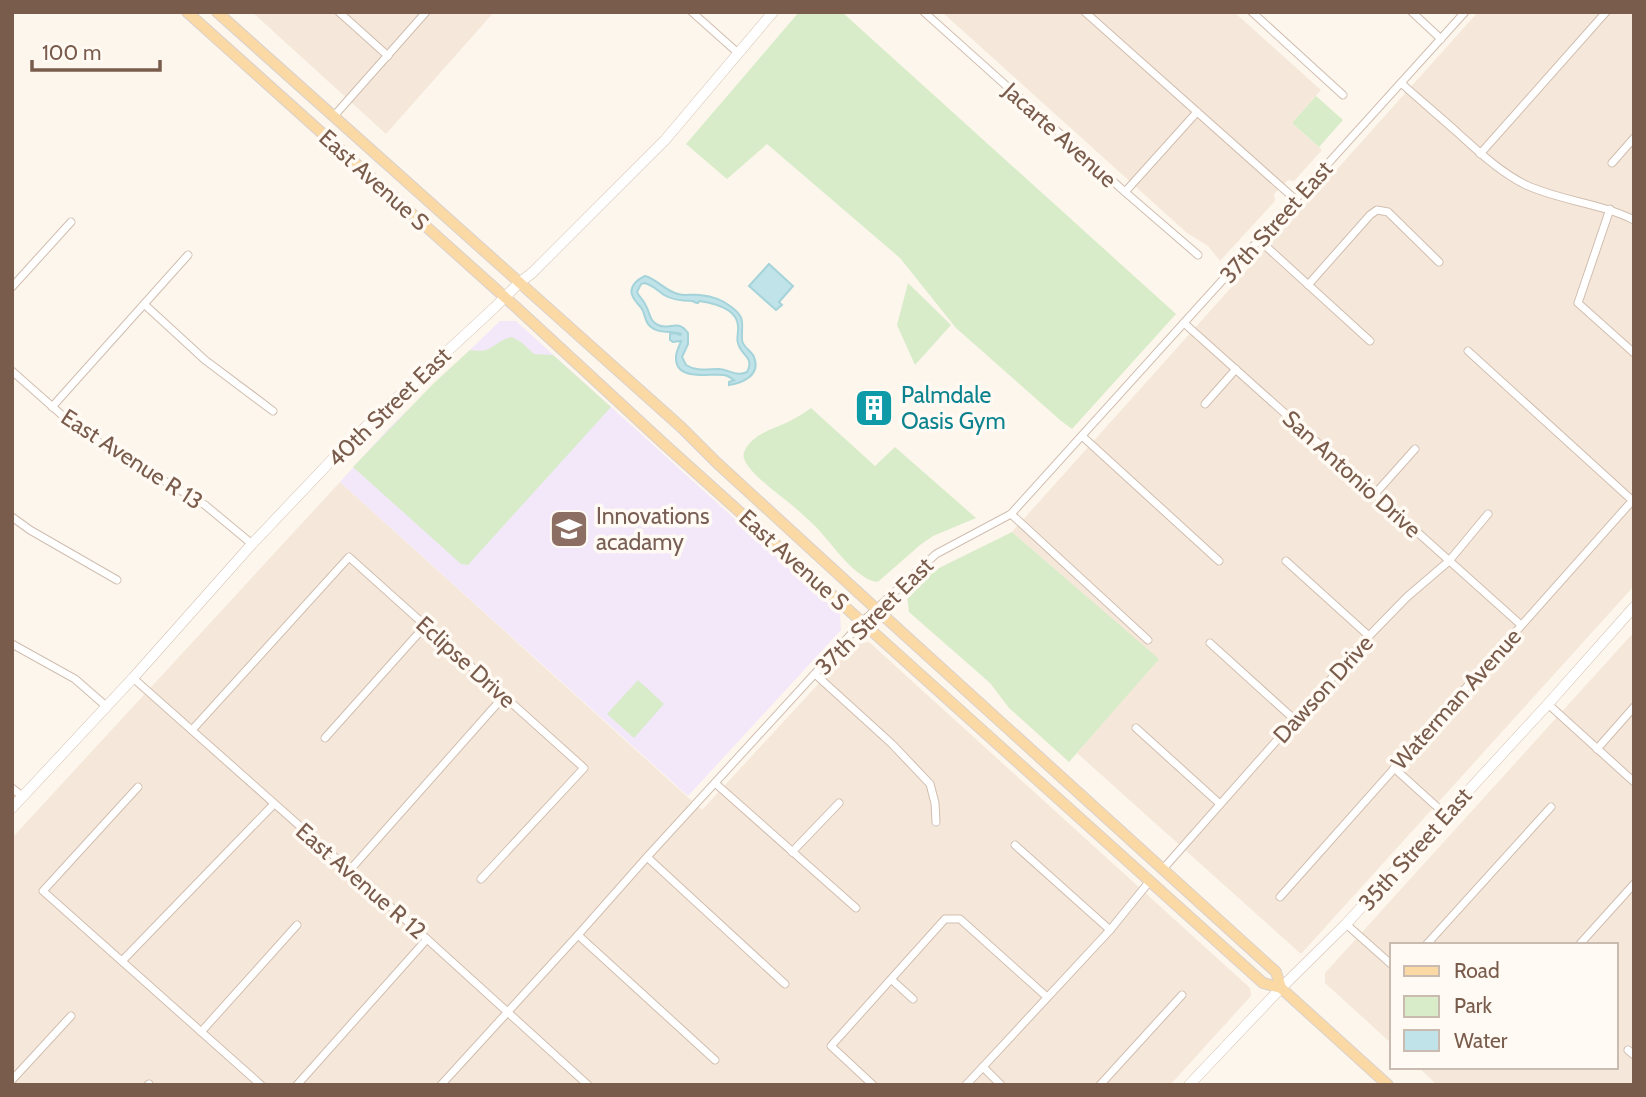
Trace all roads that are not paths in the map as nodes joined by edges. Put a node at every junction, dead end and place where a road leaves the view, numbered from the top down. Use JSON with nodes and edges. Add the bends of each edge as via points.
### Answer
{"nodes":[{"id":1,"x":187,"y":12,"type":"edge"},
{"id":2,"x":218,"y":12,"type":"edge"},
{"id":3,"x":339,"y":12,"type":"edge"},
{"id":4,"x":426,"y":12,"type":"edge"},
{"id":5,"x":692,"y":12,"type":"edge"},
{"id":6,"x":773,"y":12,"type":"edge"},
{"id":7,"x":924,"y":12,"type":"edge"},
{"id":8,"x":1085,"y":12,"type":"edge"},
{"id":9,"x":1252,"y":12,"type":"edge"},
{"id":10,"x":1412,"y":12,"type":"edge"},
{"id":11,"x":1465,"y":12,"type":"edge"},
{"id":12,"x":1606,"y":12,"type":"edge"},
{"id":13,"x":1441,"y":39,"type":"junction"},
{"id":14,"x":738,"y":53,"type":"junction"},
{"id":15,"x":388,"y":56,"type":"junction"},
{"id":16,"x":1401,"y":83,"type":"junction"},
{"id":17,"x":1343,"y":95,"type":"dead end"},
{"id":18,"x":1197,"y":112,"type":"junction"},
{"id":19,"x":334,"y":116,"type":"junction"},
{"id":20,"x":1634,"y":138,"type":"edge"},
{"id":21,"x":1480,"y":154,"type":"junction"},
{"id":22,"x":1612,"y":163,"type":"dead end"},
{"id":23,"x":1125,"y":192,"type":"junction"},
{"id":24,"x":1296,"y":200,"type":"junction"},
{"id":25,"x":1610,"y":209,"type":"junction"},
{"id":26,"x":1634,"y":220,"type":"edge"},
{"id":27,"x":71,"y":222,"type":"dead end"},
{"id":28,"x":1259,"y":240,"type":"junction"},
{"id":29,"x":1198,"y":255,"type":"dead end"},
{"id":30,"x":188,"y":256,"type":"dead end"},
{"id":31,"x":1439,"y":262,"type":"dead end"},
{"id":32,"x":520,"y":282,"type":"junction"},
{"id":33,"x":1308,"y":285,"type":"junction"},
{"id":34,"x":12,"y":287,"type":"edge"},
{"id":35,"x":504,"y":297,"type":"junction"},
{"id":36,"x":144,"y":304,"type":"junction"},
{"id":37,"x":1184,"y":323,"type":"junction"},
{"id":38,"x":1370,"y":341,"type":"dead end"},
{"id":39,"x":1468,"y":351,"type":"dead end"},
{"id":40,"x":1634,"y":353,"type":"edge"},
{"id":41,"x":1236,"y":369,"type":"junction"},
{"id":42,"x":12,"y":371,"type":"edge"},
{"id":43,"x":1205,"y":404,"type":"dead end"},
{"id":44,"x":52,"y":407,"type":"junction"},
{"id":45,"x":273,"y":411,"type":"dead end"},
{"id":46,"x":1082,"y":436,"type":"junction"},
{"id":47,"x":1415,"y":449,"type":"dead end"},
{"id":48,"x":1374,"y":495,"type":"junction"},
{"id":49,"x":1633,"y":501,"type":"edge"},
{"id":50,"x":1011,"y":514,"type":"junction"},
{"id":51,"x":1488,"y":514,"type":"dead end"},
{"id":52,"x":12,"y":517,"type":"edge"},
{"id":53,"x":252,"y":544,"type":"junction"},
{"id":54,"x":1219,"y":561,"type":"dead end"},
{"id":55,"x":1286,"y":561,"type":"dead end"},
{"id":56,"x":1448,"y":561,"type":"junction"},
{"id":57,"x":117,"y":580,"type":"dead end"},
{"id":58,"x":1634,"y":607,"type":"edge"},
{"id":59,"x":876,"y":608,"type":"junction"},
{"id":60,"x":863,"y":621,"type":"junction"},
{"id":61,"x":1521,"y":625,"type":"junction"},
{"id":62,"x":425,"y":626,"type":"junction"},
{"id":63,"x":1369,"y":636,"type":"junction"},
{"id":64,"x":1148,"y":640,"type":"dead end"},
{"id":65,"x":1210,"y":643,"type":"dead end"},
{"id":66,"x":12,"y":644,"type":"edge"},
{"id":67,"x":815,"y":674,"type":"junction"},
{"id":68,"x":133,"y":678,"type":"junction"},
{"id":69,"x":503,"y":696,"type":"junction"},
{"id":70,"x":1548,"y":704,"type":"junction"},
{"id":71,"x":107,"y":707,"type":"junction"},
{"id":72,"x":1634,"y":707,"type":"edge"},
{"id":73,"x":1295,"y":720,"type":"junction"},
{"id":74,"x":1136,"y":728,"type":"dead end"},
{"id":75,"x":192,"y":730,"type":"junction"},
{"id":76,"x":325,"y":738,"type":"dead end"},
{"id":77,"x":1597,"y":749,"type":"junction"},
{"id":78,"x":1394,"y":768,"type":"junction"},
{"id":79,"x":1634,"y":782,"type":"edge"},
{"id":80,"x":715,"y":783,"type":"junction"},
{"id":81,"x":12,"y":788,"type":"edge"},
{"id":82,"x":138,"y":788,"type":"dead end"},
{"id":83,"x":23,"y":797,"type":"junction"},
{"id":84,"x":839,"y":803,"type":"dead end"},
{"id":85,"x":1220,"y":804,"type":"junction"},
{"id":86,"x":274,"y":805,"type":"junction"},
{"id":87,"x":1551,"y":807,"type":"dead end"},
{"id":88,"x":12,"y":808,"type":"edge"},
{"id":89,"x":1446,"y":815,"type":"junction"},
{"id":90,"x":936,"y":822,"type":"dead end"},
{"id":91,"x":1015,"y":845,"type":"dead end"},
{"id":92,"x":792,"y":852,"type":"junction"},
{"id":93,"x":646,"y":857,"type":"junction"},
{"id":94,"x":1163,"y":869,"type":"junction"},
{"id":95,"x":349,"y":871,"type":"junction"},
{"id":96,"x":481,"y":879,"type":"dead end"},
{"id":97,"x":1149,"y":882,"type":"junction"},
{"id":98,"x":1634,"y":884,"type":"edge"},
{"id":99,"x":1280,"y":897,"type":"dead end"},
{"id":100,"x":856,"y":908,"type":"dead end"},
{"id":101,"x":1346,"y":924,"type":"junction"},
{"id":102,"x":297,"y":925,"type":"dead end"},
{"id":103,"x":1110,"y":930,"type":"junction"},
{"id":104,"x":578,"y":935,"type":"junction"},
{"id":105,"x":427,"y":939,"type":"junction"},
{"id":106,"x":1428,"y":943,"type":"edge"},
{"id":107,"x":1581,"y":943,"type":"edge"},
{"id":108,"x":122,"y":961,"type":"junction"},
{"id":109,"x":1390,"y":963,"type":"edge"},
{"id":110,"x":892,"y":979,"type":"junction"},
{"id":111,"x":786,"y":984,"type":"dead end"},
{"id":112,"x":1281,"y":988,"type":"junction"},
{"id":113,"x":1182,"y":995,"type":"dead end"},
{"id":114,"x":1047,"y":997,"type":"junction"},
{"id":115,"x":913,"y":999,"type":"dead end"},
{"id":116,"x":507,"y":1012,"type":"junction"},
{"id":117,"x":71,"y":1016,"type":"dead end"},
{"id":118,"x":201,"y":1032,"type":"junction"},
{"id":119,"x":715,"y":1060,"type":"dead end"},
{"id":120,"x":983,"y":1067,"type":"junction"},
{"id":121,"x":12,"y":1080,"type":"edge"},
{"id":122,"x":261,"y":1085,"type":"edge"},
{"id":123,"x":297,"y":1085,"type":"edge"},
{"id":124,"x":441,"y":1085,"type":"edge"},
{"id":125,"x":588,"y":1085,"type":"edge"},
{"id":126,"x":873,"y":1085,"type":"edge"},
{"id":127,"x":966,"y":1085,"type":"edge"},
{"id":128,"x":1001,"y":1085,"type":"edge"},
{"id":129,"x":1100,"y":1085,"type":"edge"},
{"id":130,"x":1189,"y":1085,"type":"edge"},
{"id":131,"x":1388,"y":1085,"type":"edge"}],
"edges":[{"from":1,"to":35,"type":"main road","name":"East Avenue S"},
{"from":2,"to":19,"type":"main road","name":"East Avenue S"},
{"from":3,"to":15,"type":"street"},
{"from":4,"to":15,"type":"street"},
{"from":5,"to":14,"type":"street"},
{"from":6,"to":14,"type":"main road","name":"40th Street East"},
{"from":7,"to":23,"type":"street","name":"Jacarte Avenue"},
{"from":8,"to":18,"type":"street"},
{"from":9,"to":17,"type":"street"},
{"from":10,"to":13,"type":"street"},
{"from":11,"to":13,"type":"street","name":"37th Street East"},
{"from":12,"to":21,"type":"street"},
{"from":13,"to":16,"type":"street","name":"37th Street East"},
{"from":14,"to":32,"type":"main road","name":"40th Street East","via":[[642,164]]},
{"from":15,"to":19,"type":"street"},
{"from":16,"to":21,"type":"street"},
{"from":16,"to":24,"type":"street","name":"37th Street East"},
{"from":18,"to":23,"type":"street"},
{"from":18,"to":24,"type":"street"},
{"from":19,"to":32,"type":"main road","name":"East Avenue S"},
{"from":20,"to":22,"type":"street"},
{"from":21,"to":25,"type":"street","via":[[1527,185]]},
{"from":23,"to":29,"type":"street","name":"Jacarte Avenue"},
{"from":24,"to":28,"type":"street","name":"37th Street East"},
{"from":25,"to":26,"type":"street"},
{"from":25,"to":40,"type":"street","via":[[1578,303]]},
{"from":27,"to":34,"type":"street"},
{"from":28,"to":33,"type":"street"},
{"from":28,"to":37,"type":"street","name":"37th Street East"},
{"from":30,"to":36,"type":"street"},
{"from":31,"to":33,"type":"street","via":[[1388,212],[1377,210]]},
{"from":32,"to":35,"type":"main road","name":"40th Street East"},
{"from":32,"to":59,"type":"main road","name":"East Avenue S"},
{"from":33,"to":38,"type":"street"},
{"from":35,"to":53,"type":"main road","name":"40th Street East","via":[[345,446]]},
{"from":35,"to":60,"type":"main road","name":"East Avenue S"},
{"from":36,"to":44,"type":"street"},
{"from":36,"to":45,"type":"street"},
{"from":37,"to":41,"type":"street","name":"San Antonio Drive"},
{"from":37,"to":46,"type":"street","name":"37th Street East"},
{"from":39,"to":49,"type":"street"},
{"from":41,"to":43,"type":"street"},
{"from":41,"to":48,"type":"street","name":"San Antonio Drive"},
{"from":42,"to":44,"type":"street","name":"East Avenue R 13"},
{"from":44,"to":53,"type":"street","name":"East Avenue R 13","via":[[80,431],[205,505]]},
{"from":46,"to":50,"type":"street","name":"37th Street East"},
{"from":46,"to":54,"type":"street"},
{"from":47,"to":48,"type":"street"},
{"from":48,"to":56,"type":"street","name":"San Antonio Drive"},
{"from":49,"to":61,"type":"street","name":"Waterman Avenue"},
{"from":50,"to":59,"type":"street","name":"37th Street East","via":[[936,554]]},
{"from":50,"to":64,"type":"street"},
{"from":51,"to":56,"type":"street","name":"Dawson Drive"},
{"from":52,"to":57,"type":"street"},
{"from":53,"to":68,"type":"main road","name":"40th Street East"},
{"from":55,"to":63,"type":"street"},
{"from":56,"to":61,"type":"street","name":"San Antonio Drive"},
{"from":56,"to":63,"type":"street","name":"Dawson Drive"},
{"from":58,"to":70,"type":"main road","name":"35th Street East"},
{"from":59,"to":60,"type":"street","name":"37th Street East"},
{"from":59,"to":94,"type":"main road","name":"East Avenue S"},
{"from":60,"to":67,"type":"street","name":"37th Street East"},
{"from":60,"to":97,"type":"main road","name":"East Avenue S"},
{"from":61,"to":78,"type":"street","name":"Waterman Avenue"},
{"from":62,"to":69,"type":"street","name":"Eclipse Drive"},
{"from":62,"to":75,"type":"street","name":"Eclipse Drive","via":[[349,556]]},
{"from":62,"to":76,"type":"street"},
{"from":63,"to":73,"type":"street","name":"Dawson Drive"},
{"from":65,"to":73,"type":"street"},
{"from":66,"to":71,"type":"street","via":[[75,679]]},
{"from":67,"to":80,"type":"street","name":"37th Street East"},
{"from":67,"to":90,"type":"street","via":[[930,784]]},
{"from":68,"to":71,"type":"main road","name":"40th Street East"},
{"from":68,"to":75,"type":"street","name":"East Avenue R 12"},
{"from":69,"to":95,"type":"street"},
{"from":69,"to":96,"type":"street","name":"Eclipse Drive","via":[[584,768]]},
{"from":70,"to":77,"type":"street"},
{"from":70,"to":89,"type":"main road","name":"35th Street East"},
{"from":71,"to":83,"type":"main road","name":"40th Street East"},
{"from":72,"to":77,"type":"street"},
{"from":73,"to":85,"type":"street","name":"Dawson Drive"},
{"from":74,"to":85,"type":"street"},
{"from":75,"to":86,"type":"street","name":"East Avenue R 12"},
{"from":77,"to":79,"type":"street"},
{"from":78,"to":89,"type":"street"},
{"from":78,"to":99,"type":"street","name":"Waterman Avenue"},
{"from":80,"to":92,"type":"street"},
{"from":80,"to":93,"type":"street","name":"37th Street East"},
{"from":81,"to":83,"type":"street"},
{"from":82,"to":108,"type":"street","via":[[43,891]]},
{"from":83,"to":88,"type":"main road","name":"40th Street East"},
{"from":84,"to":92,"type":"street"},
{"from":85,"to":94,"type":"street","name":"Dawson Drive"},
{"from":86,"to":95,"type":"street","name":"East Avenue R 12"},
{"from":86,"to":108,"type":"street"},
{"from":87,"to":106,"type":"street"},
{"from":89,"to":101,"type":"main road","name":"35th Street East"},
{"from":91,"to":103,"type":"street"},
{"from":92,"to":100,"type":"street"},
{"from":93,"to":104,"type":"street","name":"37th Street East"},
{"from":93,"to":111,"type":"street"},
{"from":94,"to":112,"type":"main road","name":"East Avenue S","via":[[1276,972]]},
{"from":95,"to":105,"type":"street","name":"East Avenue R 12"},
{"from":97,"to":103,"type":"street"},
{"from":97,"to":112,"type":"main road","name":"East Avenue S","via":[[1263,983]]},
{"from":98,"to":107,"type":"street"},
{"from":101,"to":109,"type":"street"},
{"from":101,"to":112,"type":"main road","name":"35th Street East"},
{"from":102,"to":118,"type":"street"},
{"from":103,"to":114,"type":"street"},
{"from":104,"to":116,"type":"street","name":"37th Street East"},
{"from":104,"to":119,"type":"street"},
{"from":105,"to":116,"type":"street","name":"East Avenue R 12"},
{"from":105,"to":123,"type":"street"},
{"from":108,"to":118,"type":"street"},
{"from":110,"to":114,"type":"street","via":[[945,919],[960,919]]},
{"from":110,"to":115,"type":"street"},
{"from":110,"to":126,"type":"street","via":[[831,1046]]},
{"from":112,"to":130,"type":"main road","name":"35th Street East"},
{"from":112,"to":131,"type":"main road","name":"East Avenue S"},
{"from":113,"to":129,"type":"street"},
{"from":114,"to":120,"type":"street"},
{"from":116,"to":124,"type":"street","name":"37th Street East"},
{"from":116,"to":125,"type":"street","name":"East Avenue R 12"},
{"from":117,"to":121,"type":"street"},
{"from":118,"to":122,"type":"street"},
{"from":120,"to":127,"type":"street"},
{"from":120,"to":128,"type":"street"}]}
